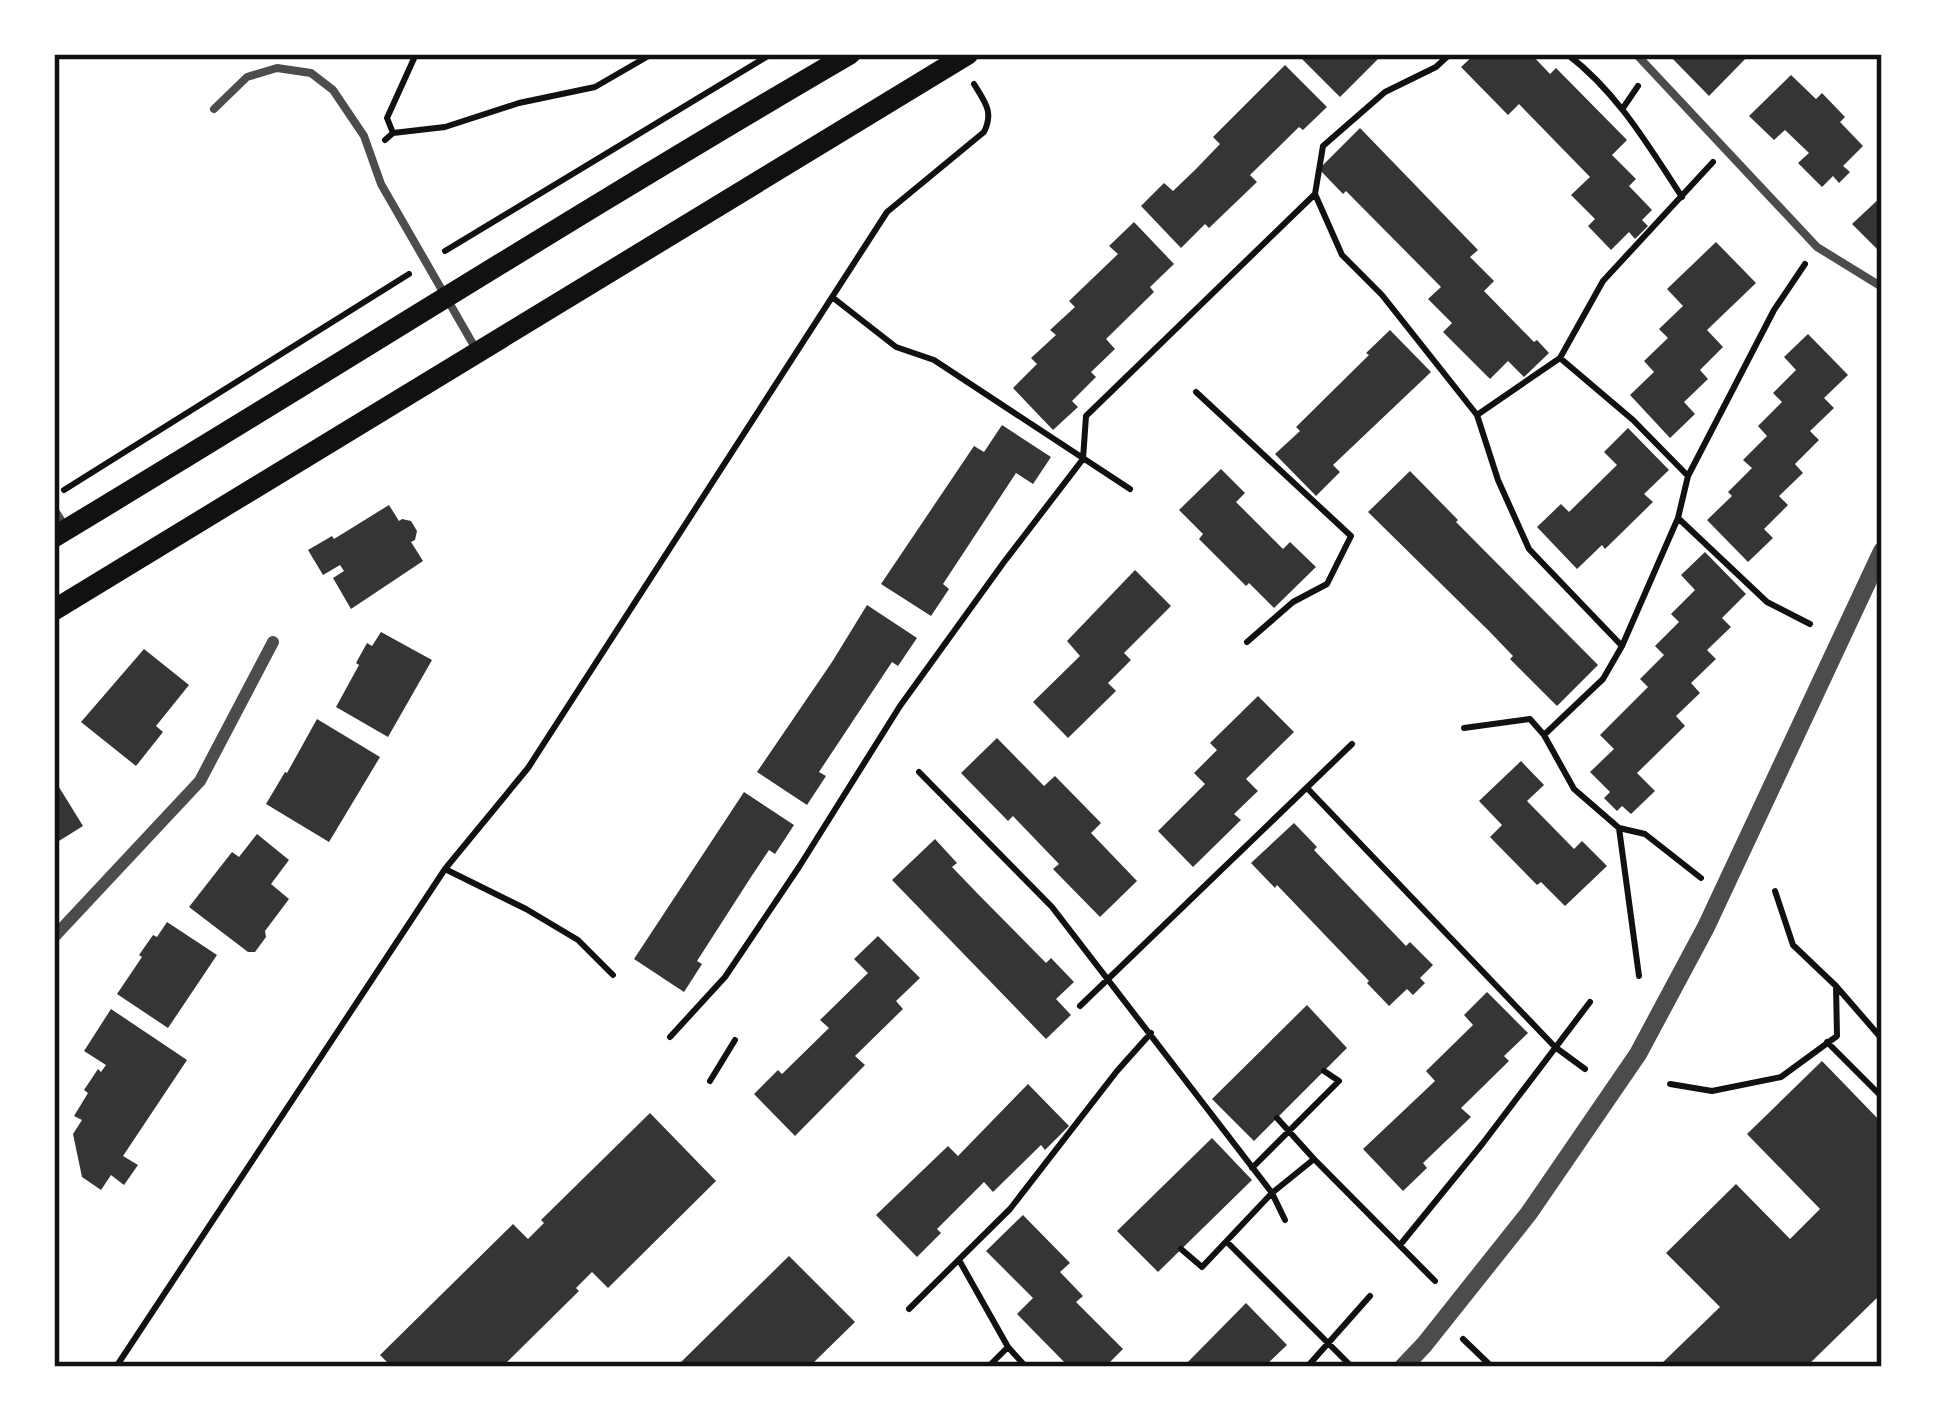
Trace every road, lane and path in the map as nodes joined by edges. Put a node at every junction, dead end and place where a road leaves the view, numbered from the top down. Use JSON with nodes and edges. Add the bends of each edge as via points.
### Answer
{"nodes":[{"id":1,"x":416,"y":54,"type":"edge"},
{"id":2,"x":652,"y":54,"type":"edge"},
{"id":3,"x":850,"y":54,"type":"edge"},
{"id":4,"x":968,"y":54,"type":"edge"},
{"id":5,"x":1450,"y":54,"type":"edge"},
{"id":6,"x":1567,"y":54,"type":"edge"},
{"id":7,"x":1636,"y":54,"type":"edge"},
{"id":8,"x":974,"y":84,"type":"dead end"},
{"id":9,"x":214,"y":109,"type":"dead end"},
{"id":10,"x":393,"y":133,"type":"junction"},
{"id":11,"x":1725,"y":149,"type":"junction"},
{"id":12,"x":370,"y":153,"type":"junction"},
{"id":13,"x":1315,"y":194,"type":"junction"},
{"id":14,"x":1682,"y":197,"type":"junction"},
{"id":15,"x":1817,"y":247,"type":"junction"},
{"id":16,"x":1882,"y":287,"type":"edge"},
{"id":17,"x":832,"y":297,"type":"junction"},
{"id":18,"x":446,"y":300,"type":"junction"},
{"id":19,"x":478,"y":352,"type":"junction"},
{"id":20,"x":1560,"y":358,"type":"junction"},
{"id":21,"x":1196,"y":392,"type":"dead end"},
{"id":22,"x":1477,"y":415,"type":"junction"},
{"id":23,"x":1083,"y":459,"type":"junction"},
{"id":24,"x":1688,"y":476,"type":"junction"},
{"id":25,"x":1130,"y":489,"type":"dead end"},
{"id":26,"x":54,"y":509,"type":"edge"},
{"id":27,"x":1678,"y":518,"type":"junction"},
{"id":28,"x":60,"y":534,"type":"edge"},
{"id":29,"x":1882,"y":551,"type":"edge"},
{"id":30,"x":54,"y":610,"type":"edge"},
{"id":31,"x":1810,"y":624,"type":"dead end"},
{"id":32,"x":273,"y":642,"type":"dead end"},
{"id":33,"x":1247,"y":642,"type":"dead end"},
{"id":34,"x":1622,"y":646,"type":"junction"},
{"id":35,"x":1464,"y":728,"type":"dead end"},
{"id":36,"x":1544,"y":735,"type":"junction"},
{"id":37,"x":1352,"y":744,"type":"dead end"},
{"id":38,"x":919,"y":772,"type":"dead end"},
{"id":39,"x":1307,"y":788,"type":"junction"},
{"id":40,"x":1619,"y":827,"type":"junction"},
{"id":41,"x":445,"y":869,"type":"junction"},
{"id":42,"x":1774,"y":891,"type":"dead end"},
{"id":43,"x":1722,"y":893,"type":"junction"},
{"id":44,"x":54,"y":937,"type":"edge"},
{"id":45,"x":613,"y":975,"type":"dead end"},
{"id":46,"x":1639,"y":976,"type":"dead end"},
{"id":47,"x":1109,"y":979,"type":"junction"},
{"id":48,"x":1836,"y":986,"type":"junction"},
{"id":49,"x":1590,"y":1002,"type":"dead end"},
{"id":50,"x":1081,"y":1006,"type":"dead end"},
{"id":51,"x":1151,"y":1033,"type":"junction"},
{"id":52,"x":670,"y":1037,"type":"dead end"},
{"id":53,"x":1882,"y":1039,"type":"edge"},
{"id":54,"x":736,"y":1040,"type":"dead end"},
{"id":55,"x":1827,"y":1042,"type":"junction"},
{"id":56,"x":1555,"y":1047,"type":"junction"},
{"id":57,"x":1585,"y":1070,"type":"dead end"},
{"id":58,"x":1324,"y":1071,"type":"dead end"},
{"id":59,"x":710,"y":1081,"type":"dead end"},
{"id":60,"x":1670,"y":1084,"type":"dead end"},
{"id":61,"x":1882,"y":1097,"type":"edge"},
{"id":62,"x":1277,"y":1118,"type":"dead end"},
{"id":63,"x":1289,"y":1131,"type":"junction"},
{"id":64,"x":1313,"y":1159,"type":"junction"},
{"id":65,"x":1252,"y":1168,"type":"junction"},
{"id":66,"x":1272,"y":1192,"type":"junction"},
{"id":67,"x":1285,"y":1220,"type":"dead end"},
{"id":68,"x":1226,"y":1241,"type":"junction"},
{"id":69,"x":1400,"y":1245,"type":"junction"},
{"id":70,"x":1181,"y":1249,"type":"dead end"},
{"id":71,"x":959,"y":1260,"type":"junction"},
{"id":72,"x":1435,"y":1280,"type":"dead end"},
{"id":73,"x":1370,"y":1296,"type":"dead end"},
{"id":74,"x":909,"y":1309,"type":"dead end"},
{"id":75,"x":1443,"y":1321,"type":"junction"},
{"id":76,"x":1329,"y":1346,"type":"junction"},
{"id":77,"x":1007,"y":1347,"type":"junction"},
{"id":78,"x":116,"y":1367,"type":"edge"},
{"id":79,"x":988,"y":1367,"type":"edge"},
{"id":80,"x":1026,"y":1367,"type":"edge"},
{"id":81,"x":1307,"y":1367,"type":"edge"},
{"id":82,"x":1352,"y":1367,"type":"edge"},
{"id":83,"x":1403,"y":1367,"type":"edge"},
{"id":84,"x":1492,"y":1367,"type":"edge"}],
"edges":[{"from":1,"to":10,"type":"path","via":[[387,118]]},
{"from":2,"to":10,"type":"path","via":[[595,87]]},
{"from":3,"to":18,"type":"main road"},
{"from":4,"to":19,"type":"main road"},
{"from":5,"to":13,"type":"path","via":[[1385,92],[1323,146]]},
{"from":6,"to":14,"type":"path","via":[[1623,108]]},
{"from":7,"to":11,"type":"lane"},
{"from":8,"to":17,"type":"path","via":[[989,110],[984,132],[887,212]]},
{"from":9,"to":12,"type":"lane","via":[[247,77],[277,68],[311,73],[333,90]]},
{"from":10,"to":12,"type":"path"},
{"from":11,"to":14,"type":"path"},
{"from":11,"to":15,"type":"lane"},
{"from":12,"to":18,"type":"lane"},
{"from":13,"to":22,"type":"path","via":[[1342,255]]},
{"from":13,"to":23,"type":"path","via":[[1086,416]]},
{"from":14,"to":20,"type":"path","via":[[1603,281]]},
{"from":15,"to":16,"type":"lane"},
{"from":15,"to":24,"type":"path","via":[[1774,310]]},
{"from":17,"to":23,"type":"path","via":[[896,346],[934,360]]},
{"from":17,"to":41,"type":"path","via":[[528,768]]},
{"from":18,"to":19,"type":"lane"},
{"from":18,"to":28,"type":"main road"},
{"from":19,"to":30,"type":"main road"},
{"from":20,"to":22,"type":"path"},
{"from":20,"to":24,"type":"path"},
{"from":21,"to":33,"type":"path","via":[[1351,536],[1327,584]]},
{"from":22,"to":34,"type":"path","via":[[1529,549]]},
{"from":23,"to":25,"type":"path"},
{"from":23,"to":52,"type":"path","via":[[900,706],[724,977]]},
{"from":24,"to":27,"type":"path"},
{"from":26,"to":28,"type":"lane"},
{"from":27,"to":31,"type":"path","via":[[1767,602]]},
{"from":27,"to":34,"type":"path"},
{"from":29,"to":43,"type":"street"},
{"from":32,"to":44,"type":"street","via":[[200,781]]},
{"from":34,"to":36,"type":"path","via":[[1603,679]]},
{"from":35,"to":36,"type":"path","via":[[1530,719]]},
{"from":36,"to":40,"type":"path","via":[[1574,790]]},
{"from":37,"to":39,"type":"path"},
{"from":38,"to":47,"type":"path","via":[[1052,907]]},
{"from":39,"to":47,"type":"path"},
{"from":39,"to":56,"type":"path"},
{"from":40,"to":43,"type":"path","via":[[1645,834]]},
{"from":40,"to":46,"type":"path"},
{"from":41,"to":45,"type":"path","via":[[578,940]]},
{"from":41,"to":78,"type":"path"},
{"from":42,"to":48,"type":"path","via":[[1792,945]]},
{"from":43,"to":75,"type":"street","via":[[1638,1054]]},
{"from":47,"to":50,"type":"path"},
{"from":47,"to":51,"type":"path"},
{"from":48,"to":53,"type":"path"},
{"from":48,"to":55,"type":"path","via":[[1837,1036]]},
{"from":49,"to":56,"type":"path"},
{"from":51,"to":65,"type":"path"},
{"from":51,"to":71,"type":"path","via":[[1010,1209]]},
{"from":54,"to":59,"type":"path"},
{"from":55,"to":60,"type":"path","via":[[1781,1077],[1712,1091]]},
{"from":55,"to":61,"type":"path"},
{"from":56,"to":57,"type":"path"},
{"from":56,"to":69,"type":"path"},
{"from":58,"to":63,"type":"path","via":[[1339,1082]]},
{"from":62,"to":63,"type":"path"},
{"from":63,"to":64,"type":"path"},
{"from":63,"to":65,"type":"path"},
{"from":64,"to":66,"type":"path"},
{"from":64,"to":69,"type":"path"},
{"from":65,"to":66,"type":"path"},
{"from":66,"to":67,"type":"path"},
{"from":66,"to":68,"type":"path"},
{"from":68,"to":70,"type":"path","via":[[1202,1267]]},
{"from":68,"to":76,"type":"path"},
{"from":69,"to":72,"type":"path"},
{"from":71,"to":74,"type":"path"},
{"from":71,"to":77,"type":"path"},
{"from":73,"to":76,"type":"path"},
{"from":75,"to":83,"type":"street"},
{"from":75,"to":84,"type":"path"},
{"from":76,"to":81,"type":"path"},
{"from":76,"to":82,"type":"path"},
{"from":77,"to":79,"type":"path"},
{"from":77,"to":80,"type":"path"}]}
